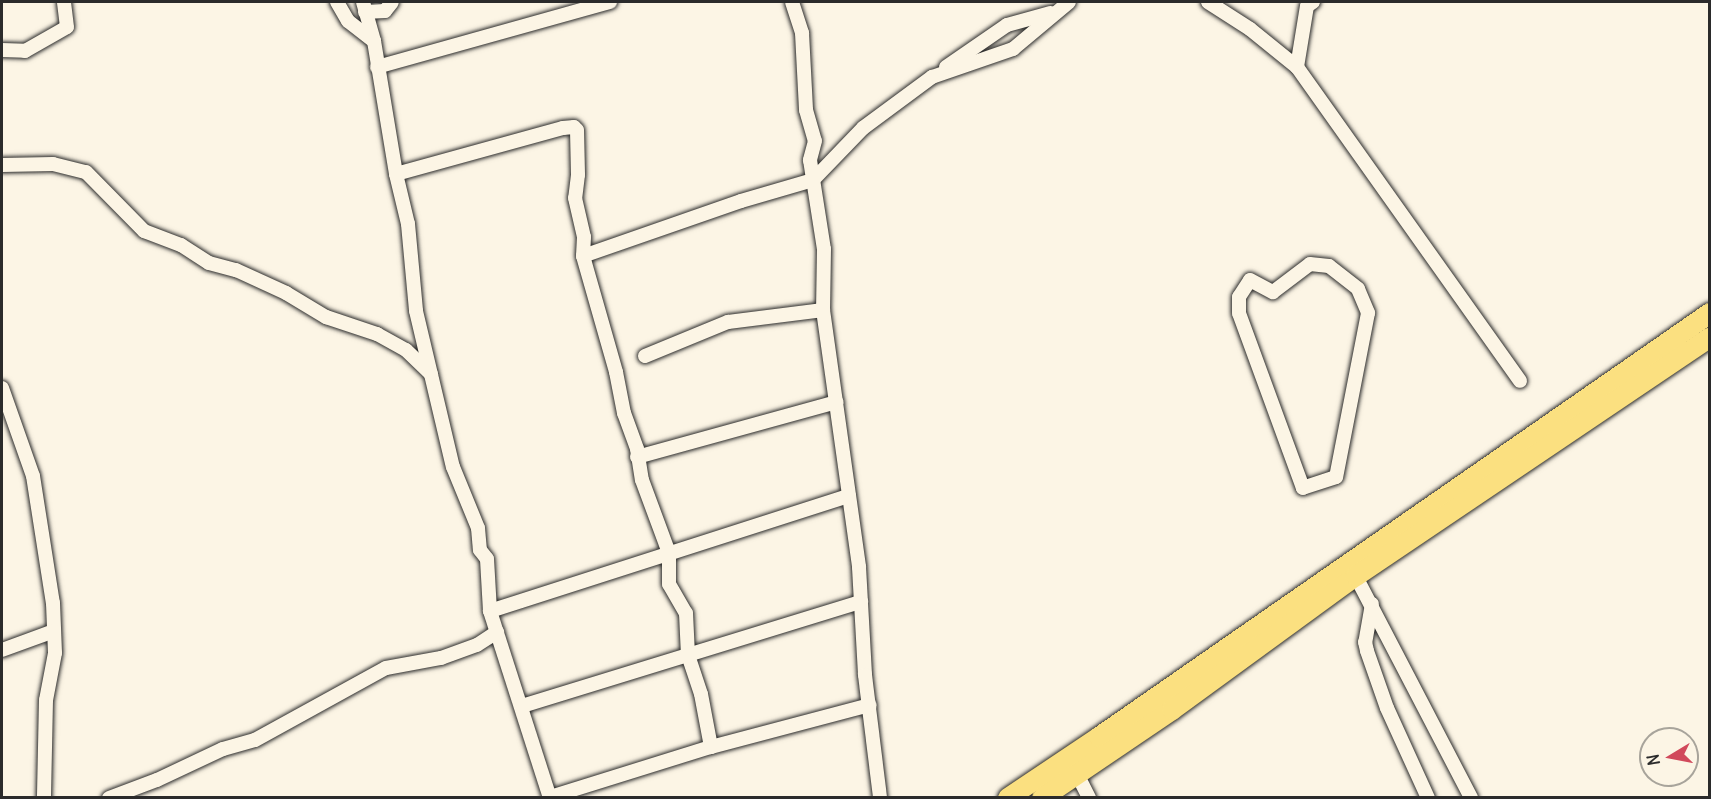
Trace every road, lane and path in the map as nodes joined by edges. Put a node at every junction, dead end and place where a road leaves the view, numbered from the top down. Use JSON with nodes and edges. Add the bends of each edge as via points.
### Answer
{"nodes":[{"id":1,"x":64,"y":2,"type":"edge"},
{"id":2,"x":338,"y":2,"type":"edge"},
{"id":3,"x":392,"y":2,"type":"edge"},
{"id":4,"x":610,"y":2,"type":"edge"},
{"id":5,"x":1069,"y":2,"type":"edge"},
{"id":6,"x":1208,"y":2,"type":"edge"},
{"id":7,"x":794,"y":3,"type":"edge"},
{"id":8,"x":1308,"y":3,"type":"edge"},
{"id":9,"x":364,"y":7,"type":"edge"},
{"id":10,"x":1056,"y":11,"type":"junction"},
{"id":11,"x":374,"y":41,"type":"junction"},
{"id":12,"x":2,"y":50,"type":"edge"},
{"id":13,"x":377,"y":67,"type":"junction"},
{"id":14,"x":1297,"y":67,"type":"junction"},
{"id":15,"x":932,"y":77,"type":"junction"},
{"id":16,"x":2,"y":165,"type":"edge"},
{"id":17,"x":396,"y":174,"type":"junction"},
{"id":18,"x":813,"y":180,"type":"junction"},
{"id":19,"x":583,"y":256,"type":"junction"},
{"id":20,"x":823,"y":310,"type":"junction"},
{"id":21,"x":1710,"y":313,"type":"edge"},
{"id":22,"x":1710,"y":337,"type":"edge"},
{"id":23,"x":645,"y":356,"type":"dead end"},
{"id":24,"x":431,"y":374,"type":"junction"},
{"id":25,"x":1520,"y":381,"type":"dead end"},
{"id":26,"x":2,"y":388,"type":"edge"},
{"id":27,"x":837,"y":402,"type":"junction"},
{"id":28,"x":637,"y":457,"type":"junction"},
{"id":29,"x":1303,"y":488,"type":"joint"},
{"id":30,"x":849,"y":496,"type":"junction"},
{"id":31,"x":669,"y":554,"type":"junction"},
{"id":32,"x":1352,"y":570,"type":"junction"},
{"id":33,"x":861,"y":602,"type":"junction"},
{"id":34,"x":1372,"y":604,"type":"junction"},
{"id":35,"x":490,"y":611,"type":"junction"},
{"id":36,"x":54,"y":631,"type":"junction"},
{"id":37,"x":497,"y":632,"type":"junction"},
{"id":38,"x":2,"y":650,"type":"edge"},
{"id":39,"x":688,"y":655,"type":"junction"},
{"id":40,"x":870,"y":705,"type":"junction"},
{"id":41,"x":522,"y":706,"type":"junction"},
{"id":42,"x":711,"y":747,"type":"junction"},
{"id":43,"x":1077,"y":774,"type":"junction"},
{"id":44,"x":550,"y":797,"type":"edge"},
{"id":45,"x":44,"y":798,"type":"edge"},
{"id":46,"x":109,"y":798,"type":"edge"},
{"id":47,"x":880,"y":798,"type":"edge"},
{"id":48,"x":1008,"y":798,"type":"edge"},
{"id":49,"x":1042,"y":798,"type":"edge"},
{"id":50,"x":1089,"y":798,"type":"edge"},
{"id":51,"x":1428,"y":798,"type":"edge"},
{"id":52,"x":1471,"y":798,"type":"edge"}],
"edges":[{"from":1,"to":12,"type":"street","via":[[67,27],[25,51]]},
{"from":2,"to":11,"type":"street","via":[[348,21]]},
{"from":3,"to":9,"type":"street","via":[[385,11]]},
{"from":4,"to":13,"type":"street"},
{"from":5,"to":10,"type":"street"},
{"from":6,"to":14,"type":"street"},
{"from":7,"to":18,"type":"street","via":[[802,33],[806,110],[815,141],[810,160]]},
{"from":8,"to":14,"type":"street"},
{"from":9,"to":11,"type":"street"},
{"from":10,"to":15,"type":"street","via":[[1007,25]]},
{"from":10,"to":15,"type":"street","via":[[1013,49]]},
{"from":11,"to":13,"type":"street"},
{"from":13,"to":17,"type":"street"},
{"from":14,"to":25,"type":"street"},
{"from":15,"to":18,"type":"street","via":[[863,128]]},
{"from":16,"to":24,"type":"street","via":[[53,164],[86,171],[144,231],[182,245],[209,263],[286,292],[326,317],[377,334],[406,350]]},
{"from":17,"to":19,"type":"street","via":[[574,127],[579,147],[576,198],[584,237]]},
{"from":17,"to":24,"type":"street","via":[[408,224],[416,311]]},
{"from":18,"to":19,"type":"street"},
{"from":18,"to":20,"type":"street","via":[[824,249]]},
{"from":19,"to":28,"type":"street"},
{"from":20,"to":23,"type":"street","via":[[728,322]]},
{"from":20,"to":27,"type":"street"},
{"from":21,"to":32,"type":"highway"},
{"from":22,"to":32,"type":"highway"},
{"from":24,"to":35,"type":"street","via":[[453,467],[478,528],[480,550],[487,559]]},
{"from":26,"to":36,"type":"street","via":[[33,476],[48,559]]},
{"from":27,"to":28,"type":"street"},
{"from":27,"to":30,"type":"street"},
{"from":28,"to":31,"type":"street"},
{"from":29,"to":29,"type":"street","via":[[1239,313],[1239,297],[1250,280],[1273,292],[1310,264],[1329,266],[1358,289],[1368,314],[1336,477]]},
{"from":30,"to":31,"type":"street"},
{"from":30,"to":33,"type":"street"},
{"from":31,"to":35,"type":"street"},
{"from":31,"to":39,"type":"street","via":[[669,584],[686,613]]},
{"from":32,"to":34,"type":"street"},
{"from":32,"to":43,"type":"highway","via":[[1172,710]]},
{"from":32,"to":48,"type":"highway"},
{"from":33,"to":39,"type":"street"},
{"from":33,"to":40,"type":"street"},
{"from":34,"to":51,"type":"street","via":[[1367,651]]},
{"from":34,"to":52,"type":"street"},
{"from":35,"to":37,"type":"street"},
{"from":36,"to":38,"type":"street"},
{"from":36,"to":45,"type":"street","via":[[56,653],[46,700]]},
{"from":37,"to":41,"type":"street"},
{"from":37,"to":46,"type":"street","via":[[477,645],[441,657],[386,668],[255,740],[223,749]]},
{"from":39,"to":41,"type":"street"},
{"from":39,"to":42,"type":"street","via":[[701,694]]},
{"from":40,"to":42,"type":"street"},
{"from":40,"to":47,"type":"street"},
{"from":41,"to":44,"type":"street"},
{"from":42,"to":44,"type":"street"},
{"from":43,"to":49,"type":"highway"},
{"from":43,"to":50,"type":"street"}]}
